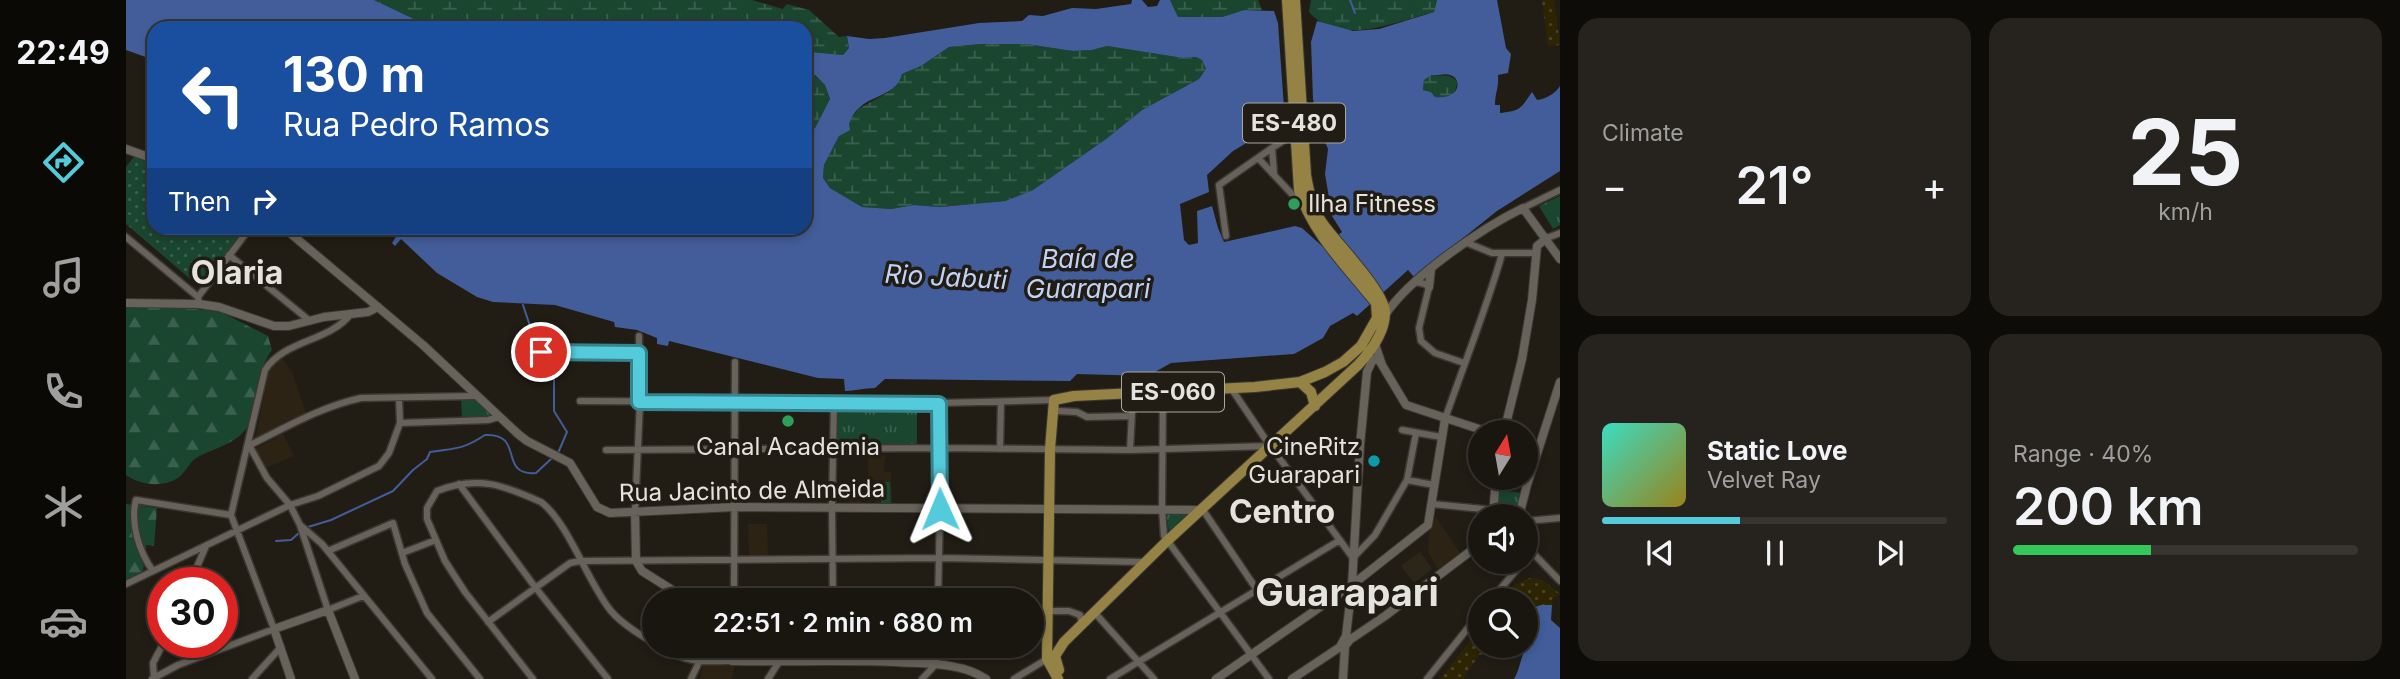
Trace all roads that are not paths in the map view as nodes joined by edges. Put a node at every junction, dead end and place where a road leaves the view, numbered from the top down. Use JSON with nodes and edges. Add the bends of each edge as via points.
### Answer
{"nodes":[{"id":1,"x":1287,"y":0,"type":"edge"},
{"id":2,"x":1295,"y":0,"type":"edge"},
{"id":3,"x":1295,"y":129,"type":"junction"},
{"id":4,"x":1272,"y":148,"type":"junction"},
{"id":5,"x":126,"y":149,"type":"edge"},
{"id":6,"x":147,"y":156,"type":"edge"},
{"id":7,"x":1259,"y":159,"type":"junction"},
{"id":8,"x":1274,"y":173,"type":"junction"},
{"id":9,"x":1560,"y":190,"type":"edge"},
{"id":10,"x":1304,"y":207,"type":"junction"},
{"id":11,"x":1523,"y":208,"type":"junction"},
{"id":12,"x":1537,"y":226,"type":"junction"},
{"id":13,"x":1560,"y":233,"type":"edge"},
{"id":14,"x":245,"y":235,"type":"edge"},
{"id":15,"x":292,"y":235,"type":"edge"},
{"id":16,"x":1226,"y":236,"type":"dead end"},
{"id":17,"x":126,"y":237,"type":"edge"},
{"id":18,"x":1328,"y":237,"type":"junction"},
{"id":19,"x":1547,"y":238,"type":"junction"},
{"id":20,"x":1465,"y":242,"type":"junction"},
{"id":21,"x":1537,"y":250,"type":"junction"},
{"id":22,"x":1502,"y":254,"type":"junction"},
{"id":23,"x":229,"y":255,"type":"junction"},
{"id":24,"x":1560,"y":258,"type":"edge"},
{"id":25,"x":1431,"y":270,"type":"junction"},
{"id":26,"x":1416,"y":282,"type":"junction"},
{"id":27,"x":1429,"y":287,"type":"junction"},
{"id":28,"x":1400,"y":294,"type":"junction"},
{"id":29,"x":1380,"y":300,"type":"junction"},
{"id":30,"x":198,"y":301,"type":"junction"},
{"id":31,"x":126,"y":303,"type":"edge"},
{"id":32,"x":378,"y":307,"type":"junction"},
{"id":33,"x":350,"y":314,"type":"junction"},
{"id":34,"x":1385,"y":315,"type":"junction"},
{"id":35,"x":310,"y":321,"type":"junction"},
{"id":36,"x":639,"y":336,"type":"dead end"},
{"id":37,"x":1375,"y":344,"type":"junction"},
{"id":38,"x":541,"y":352,"type":"dead end"},
{"id":39,"x":639,"y":353,"type":"junction"},
{"id":40,"x":735,"y":362,"type":"dead end"},
{"id":41,"x":1464,"y":363,"type":"junction"},
{"id":42,"x":1358,"y":365,"type":"junction"},
{"id":43,"x":1382,"y":365,"type":"junction"},
{"id":44,"x":1367,"y":372,"type":"junction"},
{"id":45,"x":1300,"y":382,"type":"junction"},
{"id":46,"x":1560,"y":382,"type":"edge"},
{"id":47,"x":1231,"y":388,"type":"junction"},
{"id":48,"x":1163,"y":392,"type":"junction"},
{"id":49,"x":1133,"y":394,"type":"junction"},
{"id":50,"x":476,"y":396,"type":"junction"},
{"id":51,"x":399,"y":398,"type":"junction"},
{"id":52,"x":1054,"y":400,"type":"junction"},
{"id":53,"x":580,"y":401,"type":"dead end"},
{"id":54,"x":735,"y":401,"type":"junction"},
{"id":55,"x":639,"y":402,"type":"junction"},
{"id":56,"x":834,"y":402,"type":"junction"},
{"id":57,"x":1001,"y":402,"type":"junction"},
{"id":58,"x":939,"y":404,"type":"junction"},
{"id":59,"x":1315,"y":406,"type":"junction"},
{"id":60,"x":1058,"y":411,"type":"dead end"},
{"id":61,"x":1130,"y":416,"type":"junction"},
{"id":62,"x":499,"y":417,"type":"junction"},
{"id":63,"x":1446,"y":419,"type":"junction"},
{"id":64,"x":1507,"y":420,"type":"edge"},
{"id":65,"x":400,"y":423,"type":"junction"},
{"id":66,"x":1468,"y":426,"type":"edge"},
{"id":67,"x":1402,"y":430,"type":"dead end"},
{"id":68,"x":1416,"y":433,"type":"junction"},
{"id":69,"x":1441,"y":438,"type":"junction"},
{"id":70,"x":247,"y":446,"type":"junction"},
{"id":71,"x":1271,"y":446,"type":"junction"},
{"id":72,"x":939,"y":448,"type":"junction"},
{"id":73,"x":834,"y":449,"type":"junction"},
{"id":74,"x":1000,"y":449,"type":"junction"},
{"id":75,"x":1050,"y":449,"type":"junction"},
{"id":76,"x":606,"y":450,"type":"dead end"},
{"id":77,"x":637,"y":450,"type":"junction"},
{"id":78,"x":734,"y":450,"type":"junction"},
{"id":79,"x":1130,"y":450,"type":"junction"},
{"id":80,"x":1164,"y":450,"type":"junction"},
{"id":81,"x":1406,"y":480,"type":"junction"},
{"id":82,"x":459,"y":484,"type":"junction"},
{"id":83,"x":1434,"y":485,"type":"junction"},
{"id":84,"x":1432,"y":504,"type":"junction"},
{"id":85,"x":1522,"y":504,"type":"edge"},
{"id":86,"x":290,"y":505,"type":"junction"},
{"id":87,"x":735,"y":508,"type":"junction"},
{"id":88,"x":832,"y":508,"type":"junction"},
{"id":89,"x":940,"y":509,"type":"junction"},
{"id":90,"x":1162,"y":509,"type":"junction"},
{"id":91,"x":1468,"y":509,"type":"edge"},
{"id":92,"x":1203,"y":510,"type":"junction"},
{"id":93,"x":635,"y":511,"type":"junction"},
{"id":94,"x":1050,"y":511,"type":"junction"},
{"id":95,"x":231,"y":515,"type":"junction"},
{"id":96,"x":1560,"y":518,"type":"edge"},
{"id":97,"x":1538,"y":520,"type":"edge"},
{"id":98,"x":300,"y":525,"type":"junction"},
{"id":99,"x":237,"y":530,"type":"junction"},
{"id":100,"x":436,"y":540,"type":"junction"},
{"id":101,"x":1340,"y":540,"type":"junction"},
{"id":102,"x":1167,"y":541,"type":"junction"},
{"id":103,"x":206,"y":546,"type":"junction"},
{"id":104,"x":328,"y":551,"type":"junction"},
{"id":105,"x":402,"y":553,"type":"junction"},
{"id":106,"x":1468,"y":553,"type":"edge"},
{"id":107,"x":940,"y":558,"type":"junction"},
{"id":108,"x":1353,"y":558,"type":"junction"},
{"id":109,"x":1538,"y":558,"type":"edge"},
{"id":110,"x":1050,"y":559,"type":"junction"},
{"id":111,"x":733,"y":560,"type":"junction"},
{"id":112,"x":832,"y":560,"type":"junction"},
{"id":113,"x":580,"y":561,"type":"junction"},
{"id":114,"x":636,"y":561,"type":"junction"},
{"id":115,"x":1146,"y":562,"type":"junction"},
{"id":116,"x":151,"y":567,"type":"edge"},
{"id":117,"x":161,"y":567,"type":"edge"},
{"id":118,"x":197,"y":567,"type":"edge"},
{"id":119,"x":147,"y":574,"type":"edge"},
{"id":120,"x":1513,"y":574,"type":"edge"},
{"id":121,"x":1560,"y":581,"type":"edge"},
{"id":122,"x":126,"y":584,"type":"edge"},
{"id":123,"x":1352,"y":585,"type":"junction"},
{"id":124,"x":535,"y":587,"type":"junction"},
{"id":125,"x":669,"y":588,"type":"edge"},
{"id":126,"x":734,"y":588,"type":"edge"},
{"id":127,"x":833,"y":588,"type":"edge"},
{"id":128,"x":939,"y":588,"type":"edge"},
{"id":129,"x":1501,"y":588,"type":"edge"},
{"id":130,"x":1258,"y":590,"type":"junction"},
{"id":131,"x":363,"y":596,"type":"junction"},
{"id":132,"x":328,"y":610,"type":"junction"},
{"id":133,"x":1044,"y":611,"type":"edge"},
{"id":134,"x":1049,"y":611,"type":"junction"},
{"id":135,"x":1219,"y":612,"type":"junction"},
{"id":136,"x":1095,"y":613,"type":"junction"},
{"id":137,"x":488,"y":622,"type":"junction"},
{"id":138,"x":1082,"y":625,"type":"junction"},
{"id":139,"x":1468,"y":628,"type":"edge"},
{"id":140,"x":274,"y":629,"type":"junction"},
{"id":141,"x":642,"y":636,"type":"edge"},
{"id":142,"x":1049,"y":639,"type":"junction"},
{"id":143,"x":1064,"y":642,"type":"junction"},
{"id":144,"x":1346,"y":642,"type":"junction"},
{"id":145,"x":281,"y":646,"type":"junction"},
{"id":146,"x":1251,"y":655,"type":"junction"},
{"id":147,"x":156,"y":658,"type":"edge"},
{"id":148,"x":680,"y":658,"type":"edge"},
{"id":149,"x":732,"y":658,"type":"edge"},
{"id":150,"x":936,"y":658,"type":"edge"},
{"id":151,"x":1047,"y":659,"type":"junction"},
{"id":152,"x":833,"y":660,"type":"joint"},
{"id":153,"x":732,"y":661,"type":"junction"},
{"id":154,"x":699,"y":662,"type":"junction"},
{"id":155,"x":779,"y":662,"type":"junction"},
{"id":156,"x":1138,"y":662,"type":"junction"},
{"id":157,"x":936,"y":664,"type":"junction"},
{"id":158,"x":153,"y":678,"type":"edge"},
{"id":159,"x":252,"y":679,"type":"edge"},
{"id":160,"x":291,"y":679,"type":"edge"},
{"id":161,"x":355,"y":679,"type":"edge"},
{"id":162,"x":432,"y":679,"type":"edge"},
{"id":163,"x":480,"y":679,"type":"edge"},
{"id":164,"x":533,"y":679,"type":"edge"},
{"id":165,"x":608,"y":679,"type":"edge"},
{"id":166,"x":691,"y":679,"type":"edge"},
{"id":167,"x":768,"y":679,"type":"edge"},
{"id":168,"x":922,"y":679,"type":"edge"},
{"id":169,"x":986,"y":679,"type":"edge"},
{"id":170,"x":1014,"y":679,"type":"edge"},
{"id":171,"x":1058,"y":679,"type":"edge"},
{"id":172,"x":1064,"y":679,"type":"edge"},
{"id":173,"x":1110,"y":679,"type":"edge"},
{"id":174,"x":1154,"y":679,"type":"edge"},
{"id":175,"x":1216,"y":679,"type":"edge"},
{"id":176,"x":1269,"y":679,"type":"edge"},
{"id":177,"x":1292,"y":679,"type":"edge"},
{"id":178,"x":1343,"y":679,"type":"edge"},
{"id":179,"x":1427,"y":679,"type":"edge"}],
"edges":[{"from":1,"to":3,"type":"main road","number":"ES-480"},
{"from":2,"to":18,"type":"main road","number":"ES-480","via":[[1306,175],[1310,197]]},
{"from":3,"to":4,"type":"street"},
{"from":3,"to":10,"type":"main road","number":"ES-480"},
{"from":4,"to":7,"type":"street"},
{"from":4,"to":8,"type":"street"},
{"from":5,"to":6,"type":"street"},
{"from":7,"to":8,"type":"street"},
{"from":7,"to":16,"type":"street","via":[[1219,186]]},
{"from":8,"to":10,"type":"street"},
{"from":9,"to":11,"type":"street"},
{"from":10,"to":18,"type":"main road","number":"ES-480"},
{"from":11,"to":12,"type":"street"},
{"from":11,"to":20,"type":"street"},
{"from":12,"to":19,"type":"street"},
{"from":12,"to":21,"type":"street"},
{"from":13,"to":19,"type":"street"},
{"from":14,"to":23,"type":"street"},
{"from":15,"to":32,"type":"street","name":"Rua Jacinto de Almeida"},
{"from":17,"to":30,"type":"street"},
{"from":18,"to":29,"type":"main road","number":"ES-480"},
{"from":19,"to":21,"type":"street"},
{"from":19,"to":24,"type":"street"},
{"from":20,"to":22,"type":"street"},
{"from":20,"to":25,"type":"street"},
{"from":21,"to":22,"type":"street"},
{"from":21,"to":64,"type":"street","via":[[1532,300]]},
{"from":22,"to":41,"type":"street"},
{"from":23,"to":30,"type":"street"},
{"from":23,"to":35,"type":"street"},
{"from":25,"to":26,"type":"street"},
{"from":25,"to":27,"type":"street"},
{"from":26,"to":27,"type":"street"},
{"from":26,"to":28,"type":"street"},
{"from":27,"to":41,"type":"street","via":[[1420,341],[1435,353]]},
{"from":28,"to":29,"type":"street"},
{"from":28,"to":34,"type":"street"},
{"from":29,"to":34,"type":"main road"},
{"from":29,"to":45,"type":"main road","number":"ES-060","via":[[1377,318],[1360,346],[1343,362]]},
{"from":30,"to":31,"type":"street"},
{"from":30,"to":35,"type":"street","via":[[274,326]]},
{"from":32,"to":33,"type":"street"},
{"from":32,"to":50,"type":"street","name":"Rua Jacinto de Almeida"},
{"from":33,"to":35,"type":"street"},
{"from":33,"to":70,"type":"street","via":[[330,331],[271,359]]},
{"from":34,"to":37,"type":"main road"},
{"from":36,"to":39,"type":"street"},
{"from":37,"to":42,"type":"main road"},
{"from":37,"to":43,"type":"street"},
{"from":38,"to":39,"type":"street"},
{"from":39,"to":55,"type":"street"},
{"from":40,"to":54,"type":"street"},
{"from":41,"to":63,"type":"street"},
{"from":42,"to":44,"type":"street"},
{"from":42,"to":59,"type":"main road"},
{"from":43,"to":44,"type":"street","via":[[1373,359]]},
{"from":43,"to":63,"type":"street","via":[[1406,405]]},
{"from":44,"to":108,"type":"street"},
{"from":45,"to":47,"type":"main road","number":"ES-060"},
{"from":45,"to":59,"type":"main road","via":[[1311,392]]},
{"from":46,"to":85,"type":"street"},
{"from":47,"to":48,"type":"main road","number":"ES-060"},
{"from":47,"to":71,"type":"street"},
{"from":48,"to":49,"type":"main road","number":"ES-060"},
{"from":48,"to":80,"type":"street"},
{"from":49,"to":52,"type":"main road","number":"ES-060"},
{"from":49,"to":61,"type":"street"},
{"from":50,"to":51,"type":"street"},
{"from":50,"to":62,"type":"street","name":"Rua Jacinto de Almeida"},
{"from":51,"to":65,"type":"street"},
{"from":51,"to":70,"type":"street","via":[[361,398],[334,405]]},
{"from":52,"to":57,"type":"street"},
{"from":52,"to":75,"type":"main road"},
{"from":53,"to":55,"type":"street"},
{"from":54,"to":55,"type":"street"},
{"from":54,"to":56,"type":"street"},
{"from":54,"to":78,"type":"street"},
{"from":55,"to":77,"type":"street"},
{"from":56,"to":58,"type":"street"},
{"from":56,"to":73,"type":"street"},
{"from":57,"to":58,"type":"street"},
{"from":57,"to":74,"type":"street"},
{"from":58,"to":72,"type":"street"},
{"from":59,"to":71,"type":"main road"},
{"from":60,"to":61,"type":"street"},
{"from":61,"to":79,"type":"street"},
{"from":62,"to":65,"type":"street"},
{"from":62,"to":93,"type":"street","name":"Rua Jacinto de Almeida","via":[[527,442],[570,463],[597,507],[610,513]]},
{"from":63,"to":66,"type":"street"},
{"from":63,"to":69,"type":"street"},
{"from":65,"to":86,"type":"street","via":[[379,466]]},
{"from":67,"to":68,"type":"street"},
{"from":68,"to":69,"type":"street"},
{"from":68,"to":81,"type":"street"},
{"from":69,"to":83,"type":"street"},
{"from":70,"to":86,"type":"street"},
{"from":70,"to":95,"type":"street"},
{"from":71,"to":80,"type":"street"},
{"from":71,"to":92,"type":"main road"},
{"from":71,"to":101,"type":"street"},
{"from":72,"to":73,"type":"street"},
{"from":72,"to":74,"type":"street"},
{"from":72,"to":89,"type":"street"},
{"from":73,"to":78,"type":"street"},
{"from":73,"to":88,"type":"street"},
{"from":74,"to":75,"type":"street"},
{"from":75,"to":79,"type":"street"},
{"from":75,"to":94,"type":"main road"},
{"from":76,"to":77,"type":"street"},
{"from":77,"to":78,"type":"street"},
{"from":77,"to":93,"type":"street"},
{"from":78,"to":87,"type":"street"},
{"from":79,"to":80,"type":"street"},
{"from":80,"to":90,"type":"street"},
{"from":81,"to":83,"type":"street"},
{"from":81,"to":108,"type":"street","via":[[1375,535]]},
{"from":82,"to":100,"type":"street","via":[[437,491],[427,508]]},
{"from":82,"to":113,"type":"street","via":[[489,482],[541,502]]},
{"from":82,"to":124,"type":"street"},
{"from":83,"to":84,"type":"street"},
{"from":84,"to":91,"type":"street"},
{"from":84,"to":123,"type":"street","via":[[1428,529]]},
{"from":86,"to":98,"type":"street"},
{"from":86,"to":99,"type":"street"},
{"from":87,"to":88,"type":"street","name":"Rua Jacinto de Almeida"},
{"from":87,"to":93,"type":"street","name":"Rua Jacinto de Almeida"},
{"from":87,"to":111,"type":"street"},
{"from":88,"to":89,"type":"street","name":"Rua Jacinto de Almeida"},
{"from":88,"to":112,"type":"street"},
{"from":89,"to":94,"type":"street","name":"Rua Jacinto de Almeida"},
{"from":89,"to":107,"type":"street"},
{"from":90,"to":92,"type":"street","name":"Rua Jacinto de Almeida"},
{"from":90,"to":94,"type":"street","name":"Rua Jacinto de Almeida"},
{"from":90,"to":102,"type":"street"},
{"from":92,"to":102,"type":"main road"},
{"from":92,"to":130,"type":"street"},
{"from":93,"to":114,"type":"street"},
{"from":94,"to":110,"type":"main road"},
{"from":95,"to":99,"type":"street"},
{"from":95,"to":116,"type":"street","via":[[136,500],[133,522]]},
{"from":96,"to":97,"type":"street"},
{"from":98,"to":104,"type":"street"},
{"from":98,"to":132,"type":"street"},
{"from":99,"to":103,"type":"street"},
{"from":99,"to":140,"type":"street"},
{"from":100,"to":105,"type":"street"},
{"from":100,"to":137,"type":"street","via":[[445,561]]},
{"from":101,"to":108,"type":"street"},
{"from":101,"to":130,"type":"street"},
{"from":102,"to":115,"type":"main road"},
{"from":102,"to":135,"type":"street"},
{"from":103,"to":117,"type":"street"},
{"from":103,"to":118,"type":"street"},
{"from":104,"to":105,"type":"street","via":[[393,523]]},
{"from":104,"to":131,"type":"street"},
{"from":105,"to":163,"type":"street","via":[[427,613]]},
{"from":106,"to":144,"type":"street"},
{"from":107,"to":110,"type":"street"},
{"from":107,"to":112,"type":"street"},
{"from":107,"to":128,"type":"street"},
{"from":108,"to":123,"type":"street"},
{"from":109,"to":121,"type":"street"},
{"from":110,"to":115,"type":"street"},
{"from":110,"to":134,"type":"main road"},
{"from":111,"to":112,"type":"street"},
{"from":111,"to":114,"type":"street"},
{"from":111,"to":126,"type":"street"},
{"from":112,"to":127,"type":"street"},
{"from":113,"to":114,"type":"street"},
{"from":113,"to":124,"type":"street"},
{"from":113,"to":141,"type":"street","via":[[611,612]]},
{"from":114,"to":125,"type":"street","via":[[642,571]]},
{"from":115,"to":136,"type":"main road"},
{"from":119,"to":122,"type":"street"},
{"from":120,"to":129,"type":"street"},
{"from":123,"to":144,"type":"street"},
{"from":123,"to":146,"type":"street"},
{"from":124,"to":137,"type":"street"},
{"from":124,"to":165,"type":"street"},
{"from":130,"to":135,"type":"street"},
{"from":131,"to":132,"type":"street"},
{"from":131,"to":162,"type":"street"},
{"from":132,"to":140,"type":"street"},
{"from":132,"to":161,"type":"street"},
{"from":133,"to":134,"type":"street"},
{"from":134,"to":138,"type":"street","via":[[1077,613]]},
{"from":134,"to":142,"type":"main road"},
{"from":135,"to":146,"type":"street"},
{"from":135,"to":156,"type":"street"},
{"from":136,"to":138,"type":"main road"},
{"from":136,"to":156,"type":"street"},
{"from":137,"to":164,"type":"street"},
{"from":138,"to":143,"type":"main road"},
{"from":139,"to":179,"type":"street"},
{"from":140,"to":145,"type":"street"},
{"from":140,"to":158,"type":"street"},
{"from":142,"to":143,"type":"main road"},
{"from":142,"to":151,"type":"main road"},
{"from":143,"to":172,"type":"main road","via":[[1055,659]]},
{"from":144,"to":177,"type":"street"},
{"from":144,"to":178,"type":"street"},
{"from":145,"to":159,"type":"street"},
{"from":145,"to":160,"type":"street"},
{"from":146,"to":175,"type":"street"},
{"from":146,"to":176,"type":"street"},
{"from":147,"to":158,"type":"street"},
{"from":148,"to":154,"type":"street"},
{"from":149,"to":153,"type":"street"},
{"from":150,"to":157,"type":"street"},
{"from":151,"to":170,"type":"street"},
{"from":151,"to":171,"type":"main road"},
{"from":152,"to":155,"type":"street"},
{"from":152,"to":157,"type":"street"},
{"from":153,"to":154,"type":"street"},
{"from":153,"to":155,"type":"street"},
{"from":154,"to":166,"type":"street"},
{"from":155,"to":167,"type":"street"},
{"from":156,"to":173,"type":"street"},
{"from":156,"to":174,"type":"street"},
{"from":157,"to":168,"type":"street"},
{"from":157,"to":169,"type":"street"}]}
